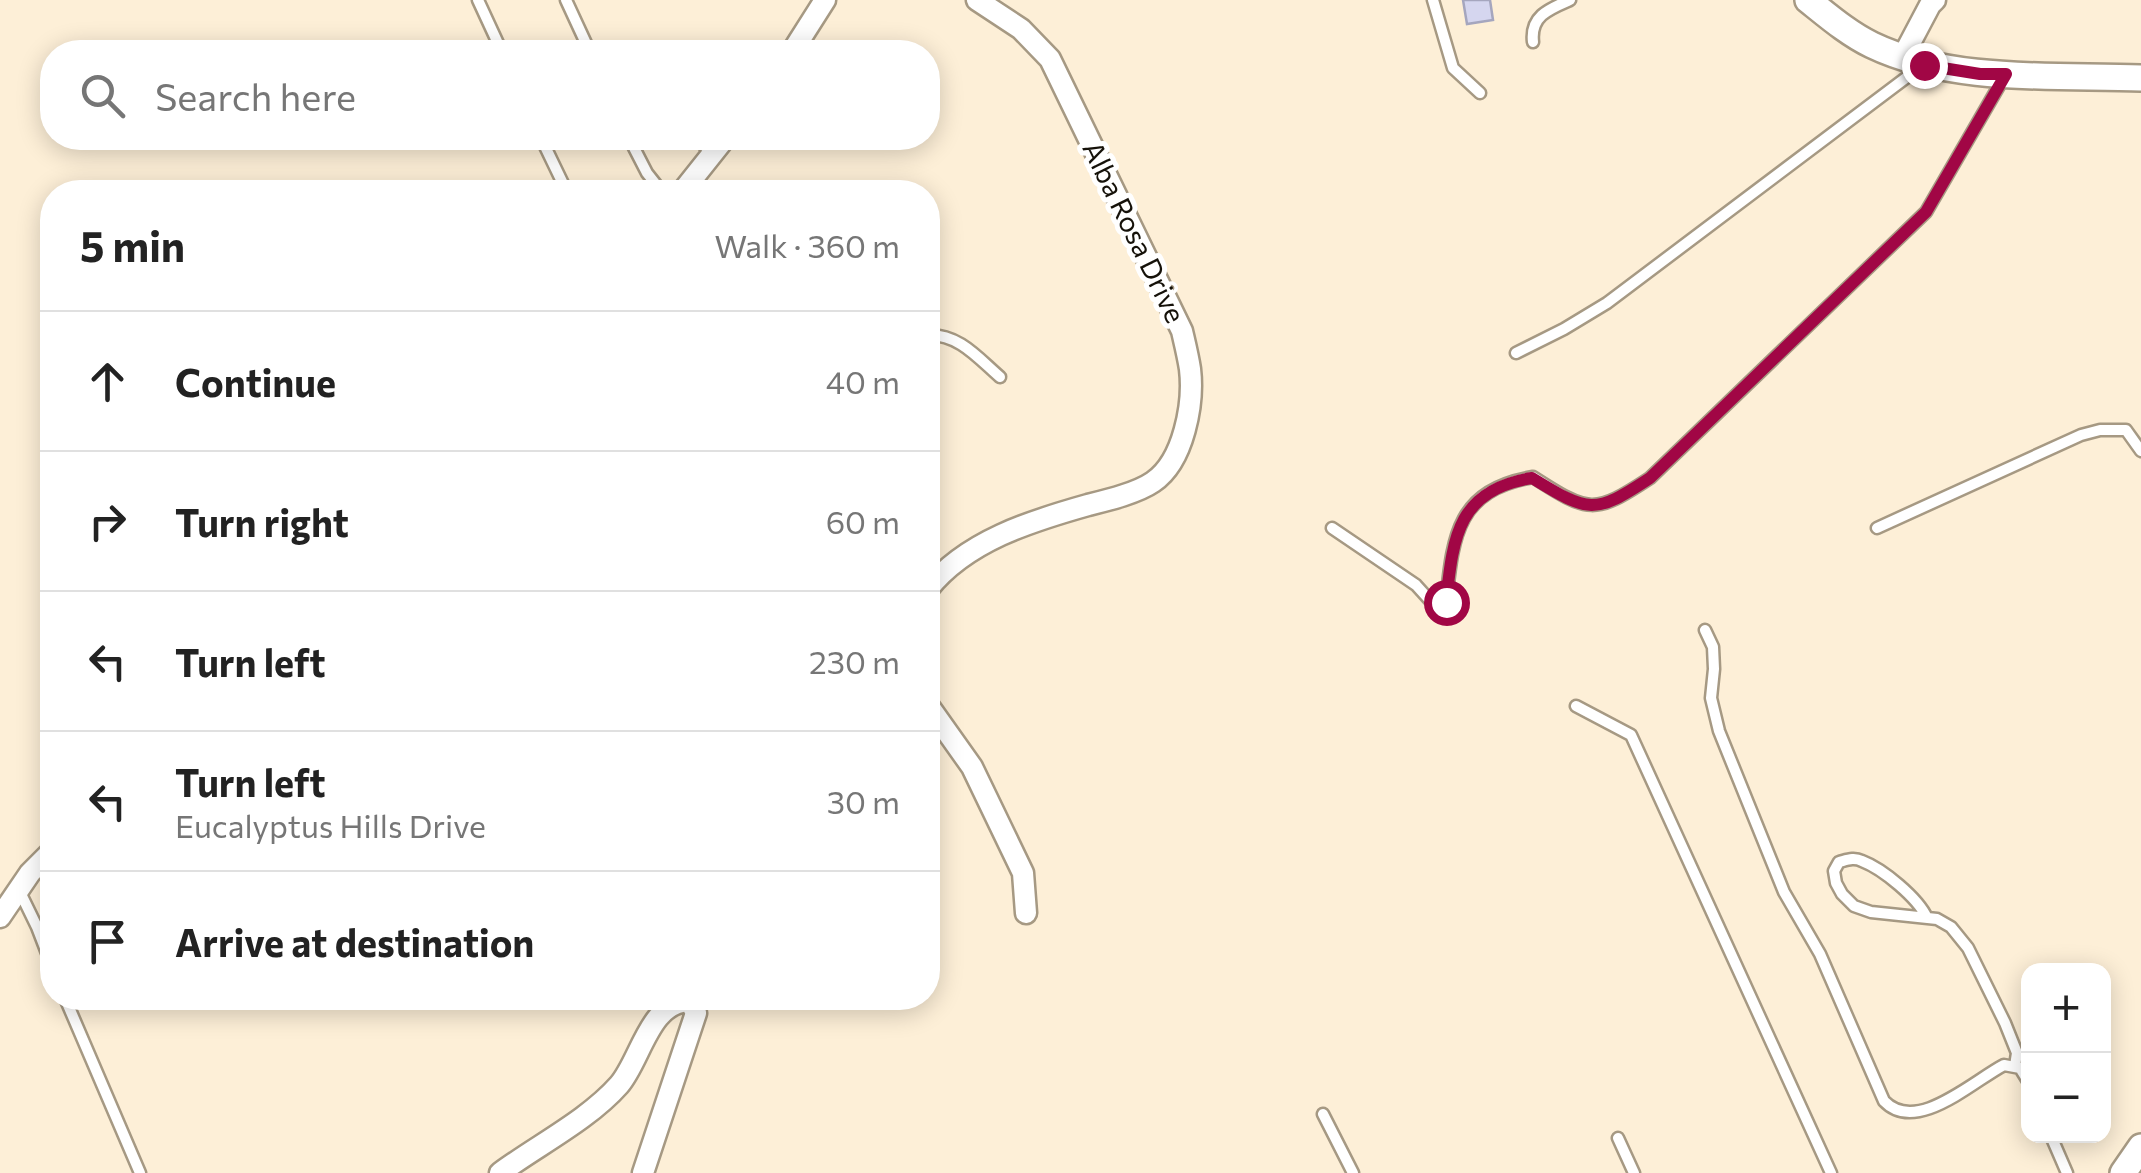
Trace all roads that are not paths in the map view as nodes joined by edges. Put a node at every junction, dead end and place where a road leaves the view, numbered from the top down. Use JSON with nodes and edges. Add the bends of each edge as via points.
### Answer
{"nodes":[{"id":1,"x":478,"y":0,"type":"edge"},
{"id":2,"x":566,"y":0,"type":"edge"},
{"id":3,"x":825,"y":0,"type":"edge"},
{"id":4,"x":977,"y":0,"type":"edge"},
{"id":5,"x":1433,"y":0,"type":"edge"},
{"id":6,"x":1570,"y":0,"type":"edge"},
{"id":7,"x":1808,"y":0,"type":"edge"},
{"id":8,"x":1936,"y":0,"type":"edge"},
{"id":9,"x":496,"y":40,"type":"edge"},
{"id":10,"x":584,"y":40,"type":"edge"},
{"id":11,"x":800,"y":40,"type":"edge"},
{"id":12,"x":1533,"y":42,"type":"dead end"},
{"id":13,"x":1913,"y":61,"type":"junction"},
{"id":14,"x":2006,"y":74,"type":"junction"},
{"id":15,"x":2141,"y":78,"type":"edge"},
{"id":16,"x":1480,"y":93,"type":"dead end"},
{"id":17,"x":547,"y":150,"type":"edge"},
{"id":18,"x":636,"y":150,"type":"edge"},
{"id":19,"x":715,"y":150,"type":"edge"},
{"id":20,"x":561,"y":180,"type":"edge"},
{"id":21,"x":652,"y":180,"type":"edge"},
{"id":22,"x":693,"y":180,"type":"edge"},
{"id":23,"x":940,"y":334,"type":"edge"},
{"id":24,"x":1516,"y":353,"type":"dead end"},
{"id":25,"x":1000,"y":378,"type":"dead end"},
{"id":26,"x":2141,"y":451,"type":"edge"},
{"id":27,"x":1332,"y":528,"type":"dead end"},
{"id":28,"x":1877,"y":528,"type":"dead end"},
{"id":29,"x":940,"y":576,"type":"edge"},
{"id":30,"x":1705,"y":630,"type":"dead end"},
{"id":31,"x":1576,"y":706,"type":"dead end"},
{"id":32,"x":940,"y":721,"type":"edge"},
{"id":33,"x":40,"y":863,"type":"edge"},
{"id":34,"x":18,"y":889,"type":"junction"},
{"id":35,"x":1026,"y":913,"type":"dead end"},
{"id":36,"x":0,"y":918,"type":"edge"},
{"id":37,"x":1927,"y":918,"type":"junction"},
{"id":38,"x":40,"y":933,"type":"edge"},
{"id":39,"x":69,"y":1010,"type":"edge"},
{"id":40,"x":666,"y":1010,"type":"edge"},
{"id":41,"x":694,"y":1010,"type":"edge"},
{"id":42,"x":2016,"y":1066,"type":"junction"},
{"id":43,"x":2021,"y":1069,"type":"edge"},
{"id":44,"x":1322,"y":1114,"type":"dead end"},
{"id":45,"x":1618,"y":1138,"type":"dead end"},
{"id":46,"x":2054,"y":1143,"type":"edge"},
{"id":47,"x":2141,"y":1147,"type":"edge"},
{"id":48,"x":140,"y":1173,"type":"edge"},
{"id":49,"x":500,"y":1173,"type":"edge"},
{"id":50,"x":643,"y":1173,"type":"edge"},
{"id":51,"x":1352,"y":1173,"type":"edge"},
{"id":52,"x":1634,"y":1173,"type":"edge"},
{"id":53,"x":1831,"y":1173,"type":"edge"},
{"id":54,"x":2066,"y":1173,"type":"edge"},
{"id":55,"x":2123,"y":1173,"type":"edge"}],
"edges":[{"from":1,"to":9,"type":"lane"},
{"from":2,"to":10,"type":"lane"},
{"from":3,"to":11,"type":"street"},
{"from":4,"to":29,"type":"street","name":"Alba Rosa Drive","via":[[1021,29],[1050,59],[1182,331],[1190,372],[1188,418],[1175,459],[1154,482],[1030,522]]},
{"from":5,"to":16,"type":"lane","via":[[1453,68]]},
{"from":6,"to":12,"type":"lane","via":[[1544,11]]},
{"from":7,"to":13,"type":"street","via":[[1852,34]]},
{"from":8,"to":13,"type":"street"},
{"from":13,"to":14,"type":"street"},
{"from":13,"to":24,"type":"lane","via":[[1606,303]]},
{"from":14,"to":15,"type":"street"},
{"from":14,"to":27,"type":"lane","via":[[1926,212],[1650,478],[1600,505],[1580,504],[1532,478],[1496,488],[1465,514],[1446,602],[1435,606],[1416,585]]},
{"from":17,"to":20,"type":"lane"},
{"from":18,"to":21,"type":"lane"},
{"from":19,"to":22,"type":"street"},
{"from":23,"to":25,"type":"lane"},
{"from":26,"to":28,"type":"lane","via":[[2126,430],[2082,435]]},
{"from":30,"to":42,"type":"lane","via":[[1713,647],[1718,730],[1784,892],[1820,954],[1884,1101],[1915,1114],[2004,1065]]},
{"from":31,"to":53,"type":"lane","via":[[1631,735]]},
{"from":32,"to":35,"type":"street","via":[[972,767],[1023,873]]},
{"from":33,"to":34,"type":"street"},
{"from":34,"to":36,"type":"street"},
{"from":34,"to":38,"type":"lane"},
{"from":37,"to":37,"type":"lane","via":[[1854,906],[1836,883],[1839,862],[1861,860],[1904,890]]},
{"from":37,"to":42,"type":"lane","via":[[1950,927],[1968,948],[2017,1052]]},
{"from":39,"to":48,"type":"lane"},
{"from":40,"to":49,"type":"street","via":[[610,1093]]},
{"from":41,"to":50,"type":"street"},
{"from":42,"to":43,"type":"lane"},
{"from":44,"to":51,"type":"lane"},
{"from":45,"to":52,"type":"lane"},
{"from":46,"to":54,"type":"lane"},
{"from":47,"to":55,"type":"street"}]}
